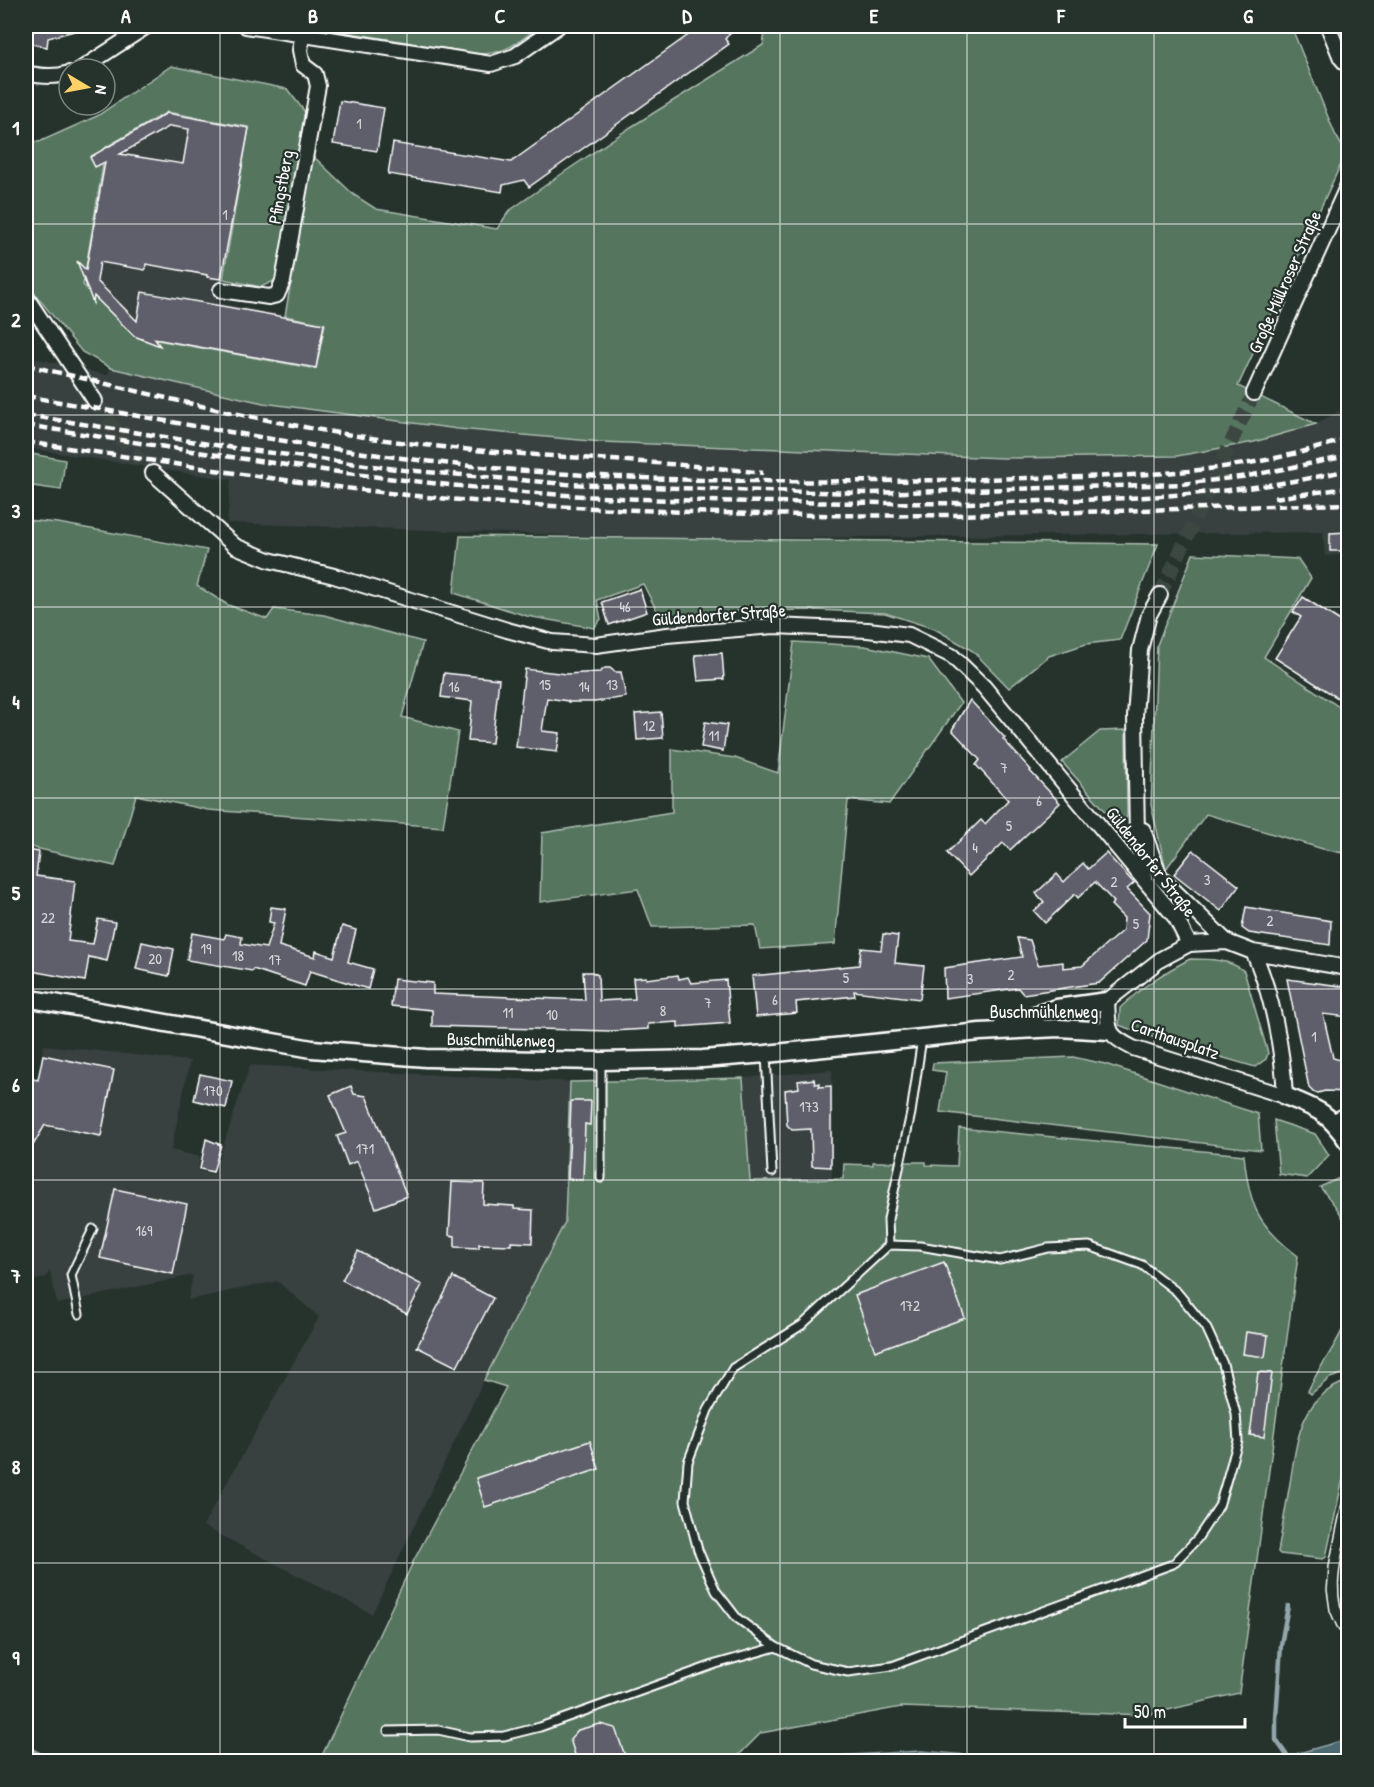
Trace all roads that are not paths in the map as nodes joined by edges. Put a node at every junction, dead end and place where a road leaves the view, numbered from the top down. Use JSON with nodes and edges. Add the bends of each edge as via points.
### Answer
{"nodes":[{"id":1,"x":147,"y":26,"type":"edge"},
{"id":2,"x":246,"y":26,"type":"edge"},
{"id":3,"x":558,"y":26,"type":"edge"},
{"id":4,"x":1328,"y":26,"type":"edge"},
{"id":5,"x":303,"y":33,"type":"junction"},
{"id":6,"x":99,"y":57,"type":"edge"},
{"id":7,"x":1348,"y":66,"type":"edge"},
{"id":8,"x":26,"y":73,"type":"edge"},
{"id":9,"x":57,"y":76,"type":"edge"},
{"id":10,"x":1348,"y":185,"type":"edge"},
{"id":11,"x":221,"y":290,"type":"dead end"},
{"id":12,"x":26,"y":297,"type":"edge"},
{"id":13,"x":1254,"y":393,"type":"tunnel mouth"},
{"id":14,"x":95,"y":401,"type":"tunnel mouth"},
{"id":15,"x":153,"y":473,"type":"tunnel mouth"},
{"id":16,"x":1160,"y":595,"type":"tunnel mouth"},
{"id":17,"x":1136,"y":805,"type":"junction"},
{"id":18,"x":1144,"y":878,"type":"junction"},
{"id":19,"x":1227,"y":942,"type":"junction"},
{"id":20,"x":1189,"y":944,"type":"junction"},
{"id":21,"x":1253,"y":952,"type":"junction"},
{"id":22,"x":1348,"y":968,"type":"edge"},
{"id":23,"x":26,"y":998,"type":"edge"},
{"id":24,"x":1107,"y":1001,"type":"junction"},
{"id":25,"x":1109,"y":1031,"type":"junction"},
{"id":26,"x":980,"y":1032,"type":"junction"},
{"id":27,"x":922,"y":1038,"type":"junction"},
{"id":28,"x":766,"y":1054,"type":"junction"},
{"id":29,"x":601,"y":1061,"type":"junction"},
{"id":30,"x":1285,"y":1096,"type":"junction"},
{"id":31,"x":1341,"y":1118,"type":"edge"},
{"id":32,"x":1348,"y":1142,"type":"edge"},
{"id":33,"x":772,"y":1172,"type":"dead end"},
{"id":34,"x":601,"y":1178,"type":"dead end"},
{"id":35,"x":93,"y":1229,"type":"dead end"},
{"id":36,"x":889,"y":1245,"type":"junction"},
{"id":37,"x":79,"y":1314,"type":"dead end"},
{"id":38,"x":776,"y":1647,"type":"junction"},
{"id":39,"x":388,"y":1731,"type":"dead end"}],
"edges":[{"from":1,"to":6,"type":"street"},
{"from":2,"to":5,"type":"street"},
{"from":3,"to":5,"type":"street","via":[[515,56],[491,64]]},
{"from":4,"to":7,"type":"street"},
{"from":5,"to":11,"type":"street","name":"Pfingstberg","via":[[303,65],[315,74],[318,86],[283,281],[277,295],[268,297]]},
{"from":8,"to":9,"type":"street"},
{"from":10,"to":13,"type":"street","name":"Große Müllroser Straße"},
{"from":12,"to":14,"type":"street"},
{"from":15,"to":18,"type":"street","name":"Güldendorfer Straße","via":[[235,546],[269,561],[334,576],[552,642],[596,645],[774,626],[909,636],[952,656],[984,687]]},
{"from":16,"to":17,"type":"street","via":[[1149,615],[1140,650],[1135,716]]},
{"from":17,"to":18,"type":"street"},
{"from":17,"to":19,"type":"street","via":[[1160,877]]},
{"from":18,"to":20,"type":"street","name":"Güldendorfer Straße","via":[[1176,918]]},
{"from":19,"to":20,"type":"street","name":"Carthausplatz"},
{"from":19,"to":21,"type":"street","name":"Carthausplatz"},
{"from":20,"to":24,"type":"street","name":"Carthausplatz","via":[[1161,959]]},
{"from":21,"to":22,"type":"street","name":"Carthausplatz"},
{"from":21,"to":30,"type":"street","via":[[1268,994]]},
{"from":23,"to":29,"type":"street","name":"Buschmühlenweg","via":[[312,1049],[426,1058]]},
{"from":24,"to":25,"type":"street","name":"Carthausplatz"},
{"from":24,"to":26,"type":"street","name":"Buschmühlenweg","via":[[1057,1008]]},
{"from":25,"to":26,"type":"street","name":"Buschmühlenweg","via":[[1059,1028]]},
{"from":25,"to":30,"type":"street","name":"Carthausplatz","via":[[1133,1048]]},
{"from":26,"to":27,"type":"street","name":"Buschmühlenweg"},
{"from":27,"to":28,"type":"street","name":"Buschmühlenweg"},
{"from":27,"to":36,"type":"lane","via":[[911,1113],[888,1219]]},
{"from":28,"to":29,"type":"street","name":"Buschmühlenweg"},
{"from":28,"to":33,"type":"lane"},
{"from":29,"to":34,"type":"lane"},
{"from":30,"to":31,"type":"street","name":"Carthausplatz"},
{"from":31,"to":32,"type":"street"},
{"from":35,"to":37,"type":"lane","via":[[71,1275]]},
{"from":36,"to":38,"type":"lane","via":[[802,1325],[733,1368],[708,1410],[688,1462],[685,1501],[698,1550],[716,1591],[737,1618]]},
{"from":36,"to":38,"type":"lane","via":[[920,1246],[1000,1260],[1048,1248],[1089,1246],[1142,1265],[1177,1292],[1206,1328],[1223,1364],[1236,1414],[1238,1441],[1231,1470],[1220,1506],[1173,1564],[891,1666],[848,1672],[811,1664]]},
{"from":38,"to":39,"type":"lane","via":[[504,1736],[470,1737],[438,1730]]}]}
